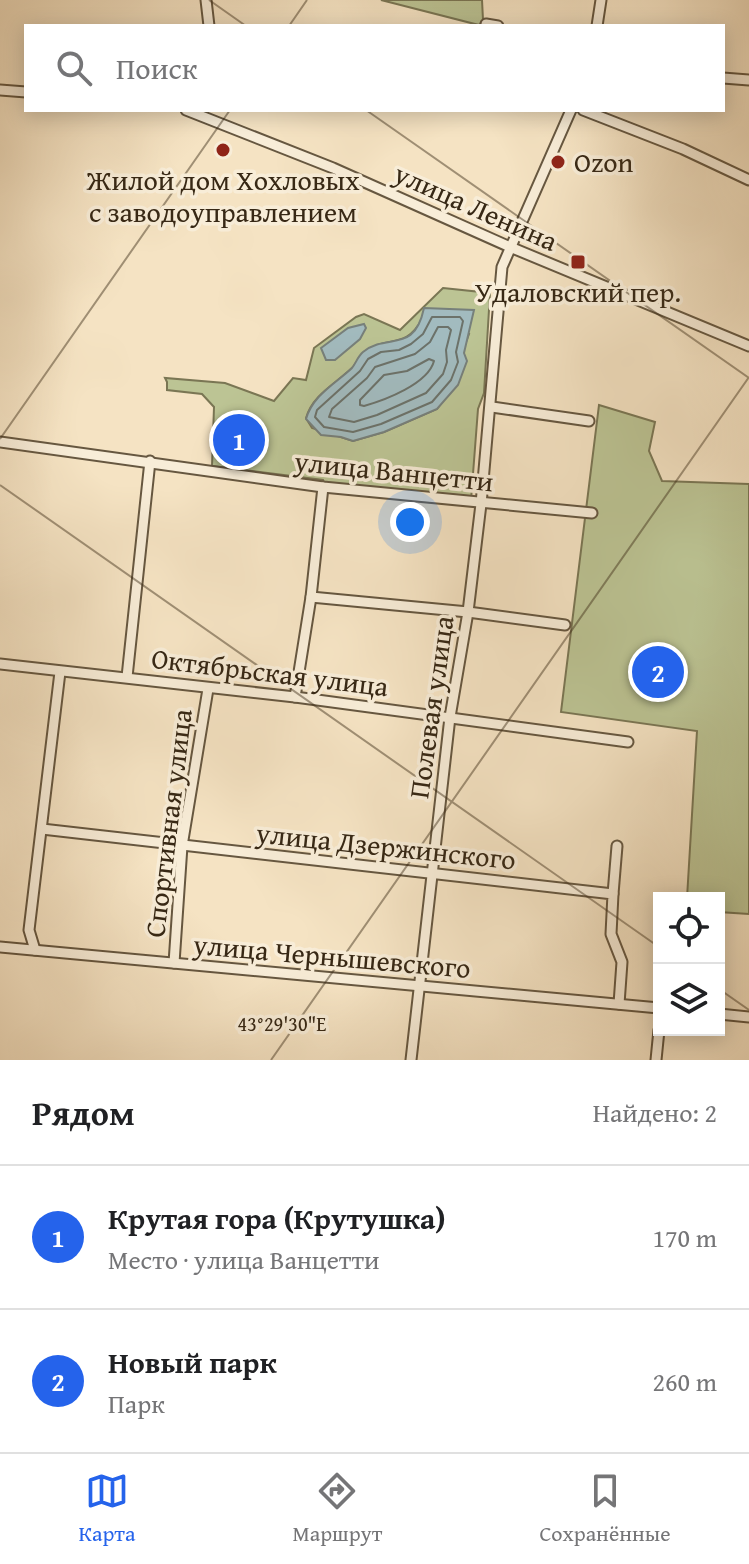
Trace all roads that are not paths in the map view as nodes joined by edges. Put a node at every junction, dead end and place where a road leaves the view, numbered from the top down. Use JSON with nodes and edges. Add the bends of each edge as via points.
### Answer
{"nodes":[{"id":1,"x":206,"y":0,"type":"edge"},
{"id":2,"x":601,"y":0,"type":"edge"},
{"id":3,"x":209,"y":24,"type":"edge"},
{"id":4,"x":597,"y":24,"type":"edge"},
{"id":5,"x":725,"y":78,"type":"edge"},
{"id":6,"x":749,"y":80,"type":"edge"},
{"id":7,"x":0,"y":90,"type":"edge"},
{"id":8,"x":24,"y":92,"type":"edge"},
{"id":9,"x":200,"y":112,"type":"edge"},
{"id":10,"x":570,"y":112,"type":"edge"},
{"id":11,"x":588,"y":112,"type":"edge"},
{"id":12,"x":749,"y":180,"type":"edge"},
{"id":13,"x":510,"y":247,"type":"junction"},
{"id":14,"x":749,"y":346,"type":"edge"},
{"id":15,"x":492,"y":407,"type":"junction"},
{"id":16,"x":589,"y":421,"type":"dead end"},
{"id":17,"x":0,"y":442,"type":"edge"},
{"id":18,"x":150,"y":461,"type":"junction"},
{"id":19,"x":323,"y":487,"type":"junction"},
{"id":20,"x":481,"y":504,"type":"junction"},
{"id":21,"x":592,"y":513,"type":"dead end"},
{"id":22,"x":311,"y":597,"type":"junction"},
{"id":23,"x":468,"y":612,"type":"junction"},
{"id":24,"x":565,"y":625,"type":"dead end"},
{"id":25,"x":0,"y":664,"type":"edge"},
{"id":26,"x":60,"y":672,"type":"junction"},
{"id":27,"x":127,"y":677,"type":"junction"},
{"id":28,"x":208,"y":689,"type":"junction"},
{"id":29,"x":295,"y":697,"type":"junction"},
{"id":30,"x":450,"y":717,"type":"junction"},
{"id":31,"x":628,"y":742,"type":"dead end"},
{"id":32,"x":42,"y":829,"type":"junction"},
{"id":33,"x":182,"y":846,"type":"junction"},
{"id":34,"x":617,"y":846,"type":"dead end"},
{"id":35,"x":431,"y":873,"type":"junction"},
{"id":36,"x":613,"y":894,"type":"junction"},
{"id":37,"x":0,"y":947,"type":"edge"},
{"id":38,"x":35,"y":950,"type":"junction"},
{"id":39,"x":174,"y":963,"type":"junction"},
{"id":40,"x":419,"y":987,"type":"junction"},
{"id":41,"x":619,"y":1004,"type":"junction"},
{"id":42,"x":653,"y":1007,"type":"edge"},
{"id":43,"x":725,"y":1015,"type":"edge"},
{"id":44,"x":749,"y":1017,"type":"edge"},
{"id":45,"x":658,"y":1036,"type":"edge"},
{"id":46,"x":411,"y":1060,"type":"edge"},
{"id":47,"x":656,"y":1060,"type":"edge"}],
"edges":[{"from":1,"to":3,"type":"street"},
{"from":2,"to":4,"type":"street"},
{"from":5,"to":6,"type":"street"},
{"from":7,"to":8,"type":"street"},
{"from":9,"to":13,"type":"street","name":"улица Ленина"},
{"from":10,"to":13,"type":"street","name":"Полевая улица"},
{"from":11,"to":12,"type":"street"},
{"from":13,"to":14,"type":"street","name":"улица Ленина"},
{"from":13,"to":15,"type":"street","name":"Полевая улица","via":[[502,267]]},
{"from":15,"to":16,"type":"street"},
{"from":15,"to":20,"type":"street","name":"Полевая улица"},
{"from":17,"to":18,"type":"street","name":"улица Ванцетти"},
{"from":18,"to":19,"type":"street","name":"улица Ванцетти"},
{"from":18,"to":27,"type":"street"},
{"from":19,"to":20,"type":"street","name":"улица Ванцетти"},
{"from":19,"to":22,"type":"street"},
{"from":20,"to":21,"type":"street","name":"улица Ванцетти"},
{"from":20,"to":23,"type":"street","name":"Полевая улица"},
{"from":22,"to":23,"type":"street"},
{"from":22,"to":29,"type":"street"},
{"from":23,"to":24,"type":"street"},
{"from":23,"to":30,"type":"street","name":"Полевая улица"},
{"from":25,"to":26,"type":"street","name":"Октябрьская улица"},
{"from":26,"to":27,"type":"street","name":"Октябрьская улица"},
{"from":26,"to":32,"type":"street"},
{"from":27,"to":28,"type":"street","name":"Октябрьская улица"},
{"from":28,"to":29,"type":"street","name":"Октябрьская улица"},
{"from":28,"to":33,"type":"street","name":"Спортивная улица"},
{"from":29,"to":30,"type":"street","name":"Октябрьская улица"},
{"from":30,"to":31,"type":"street","name":"Октябрьская улица"},
{"from":30,"to":35,"type":"street","name":"Полевая улица"},
{"from":32,"to":33,"type":"street","name":"улица Дзержинского"},
{"from":32,"to":38,"type":"street","via":[[29,930]]},
{"from":33,"to":35,"type":"street","name":"улица Дзержинского"},
{"from":33,"to":39,"type":"street","name":"Спортивная улица"},
{"from":34,"to":36,"type":"street"},
{"from":35,"to":36,"type":"street","name":"улица Дзержинского"},
{"from":35,"to":40,"type":"street","name":"Полевая улица"},
{"from":36,"to":41,"type":"street","via":[[611,934],[622,962]]},
{"from":37,"to":38,"type":"street","name":"улица Чернышевского"},
{"from":38,"to":39,"type":"street","name":"улица Чернышевского"},
{"from":39,"to":40,"type":"street","name":"улица Чернышевского"},
{"from":40,"to":41,"type":"street","name":"улица Чернышевского"},
{"from":40,"to":46,"type":"street","name":"Полевая улица"},
{"from":41,"to":42,"type":"street","name":"улица Чернышевского"},
{"from":43,"to":44,"type":"street"},
{"from":45,"to":47,"type":"street"}]}
